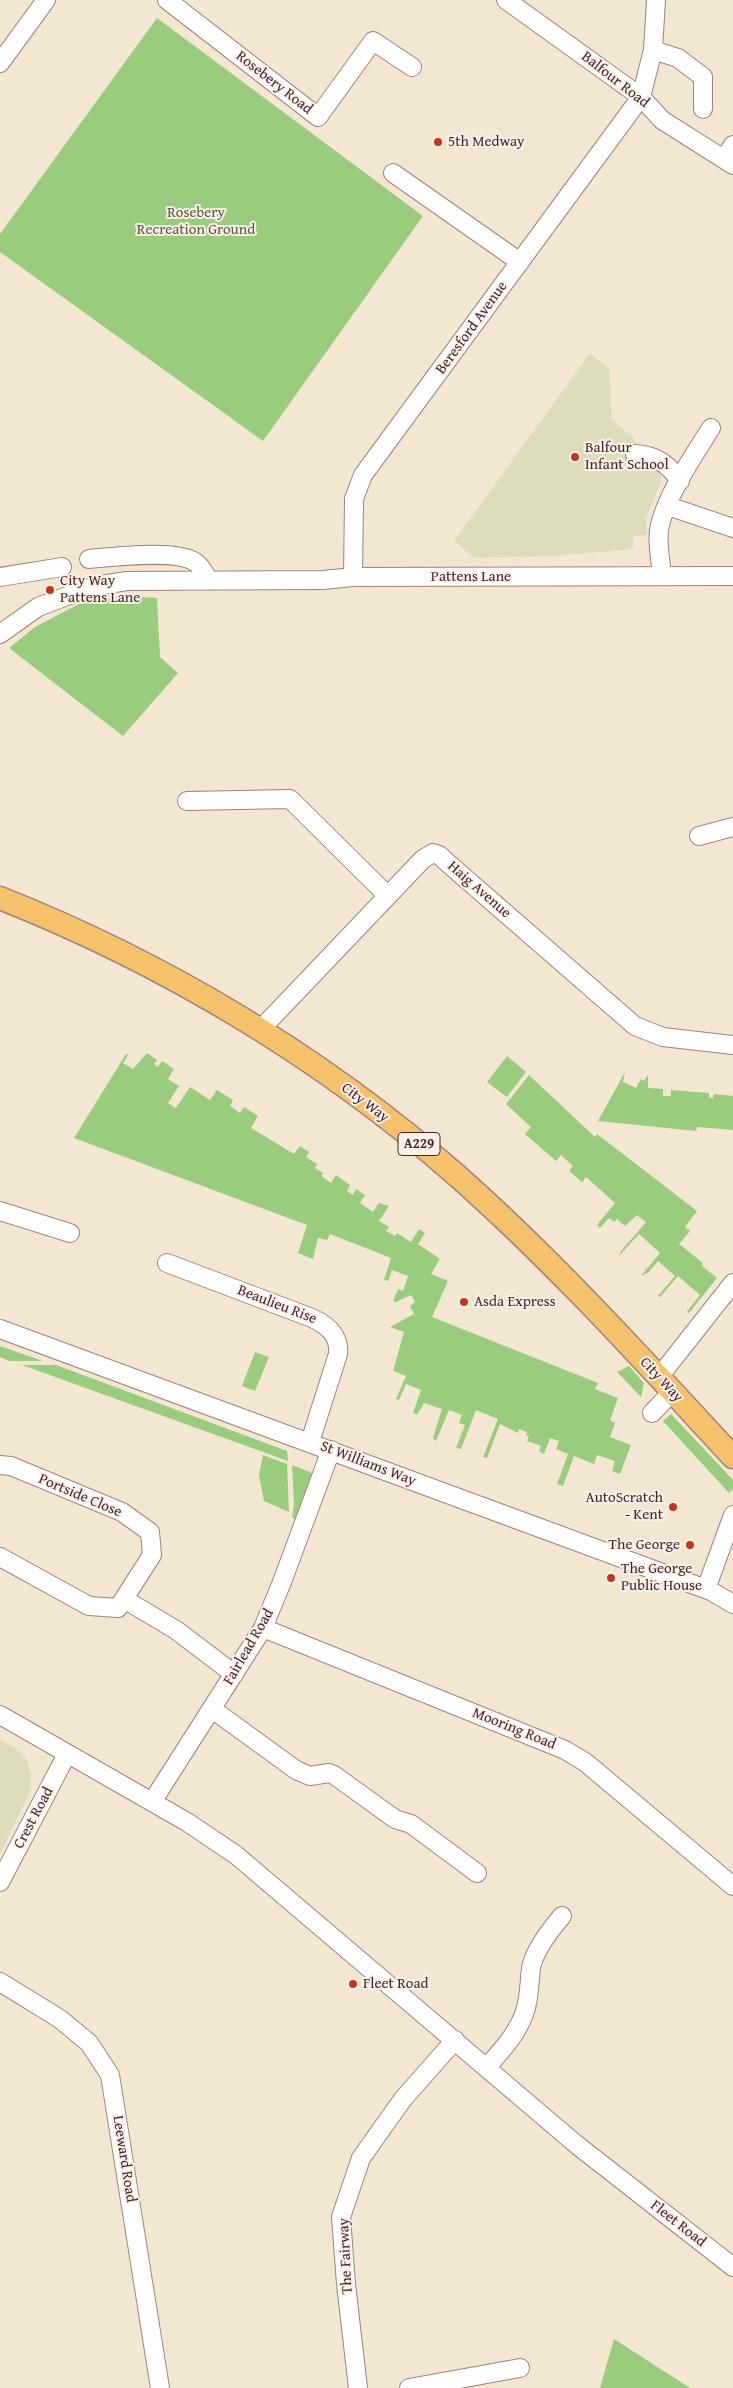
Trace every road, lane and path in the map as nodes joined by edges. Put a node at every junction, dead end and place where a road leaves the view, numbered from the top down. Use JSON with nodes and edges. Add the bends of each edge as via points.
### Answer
{"nodes":[{"id":1,"x":46,"y":0,"type":"edge"},
{"id":2,"x":166,"y":0,"type":"edge"},
{"id":3,"x":506,"y":0,"type":"edge"},
{"id":4,"x":656,"y":0,"type":"edge"},
{"id":5,"x":652,"y":50,"type":"junction"},
{"id":6,"x":0,"y":63,"type":"edge"},
{"id":7,"x":412,"y":67,"type":"dead end"},
{"id":8,"x":641,"y":97,"type":"junction"},
{"id":9,"x":703,"y":109,"type":"dead end"},
{"id":10,"x":730,"y":156,"type":"edge"},
{"id":11,"x":393,"y":173,"type":"dead end"},
{"id":12,"x":520,"y":262,"type":"junction"},
{"id":13,"x":711,"y":428,"type":"dead end"},
{"id":14,"x":634,"y":454,"type":"dead end"},
{"id":15,"x":680,"y":481,"type":"junction"},
{"id":16,"x":668,"y":506,"type":"junction"},
{"id":17,"x":733,"y":528,"type":"edge"},
{"id":18,"x":89,"y":559,"type":"dead end"},
{"id":19,"x":62,"y":567,"type":"dead end"},
{"id":20,"x":662,"y":576,"type":"junction"},
{"id":21,"x":733,"y":576,"type":"edge"},
{"id":22,"x":0,"y":577,"type":"edge"},
{"id":23,"x":353,"y":578,"type":"junction"},
{"id":24,"x":209,"y":580,"type":"junction"},
{"id":25,"x":0,"y":634,"type":"edge"},
{"id":26,"x":187,"y":801,"type":"dead end"},
{"id":27,"x":733,"y":827,"type":"edge"},
{"id":28,"x":700,"y":836,"type":"dead end"},
{"id":29,"x":388,"y":896,"type":"junction"},
{"id":30,"x":0,"y":898,"type":"edge"},
{"id":31,"x":260,"y":1030,"type":"junction"},
{"id":32,"x":733,"y":1045,"type":"edge"},
{"id":33,"x":0,"y":1211,"type":"edge"},
{"id":34,"x":70,"y":1233,"type":"dead end"},
{"id":35,"x":167,"y":1263,"type":"dead end"},
{"id":36,"x":733,"y":1283,"type":"edge"},
{"id":37,"x":0,"y":1329,"type":"edge"},
{"id":38,"x":665,"y":1384,"type":"junction"},
{"id":39,"x":652,"y":1413,"type":"dead end"},
{"id":40,"x":310,"y":1442,"type":"junction"},
{"id":41,"x":331,"y":1450,"type":"junction"},
{"id":42,"x":733,"y":1457,"type":"edge"},
{"id":43,"x":0,"y":1465,"type":"edge"},
{"id":44,"x":733,"y":1515,"type":"edge"},
{"id":45,"x":0,"y":1556,"type":"edge"},
{"id":46,"x":708,"y":1590,"type":"junction"},
{"id":47,"x":733,"y":1593,"type":"edge"},
{"id":48,"x":124,"y":1599,"type":"junction"},
{"id":49,"x":733,"y":1604,"type":"edge"},
{"id":50,"x":263,"y":1628,"type":"junction"},
{"id":51,"x":234,"y":1674,"type":"junction"},
{"id":52,"x":212,"y":1710,"type":"junction"},
{"id":53,"x":0,"y":1715,"type":"edge"},
{"id":54,"x":67,"y":1754,"type":"junction"},
{"id":55,"x":152,"y":1802,"type":"junction"},
{"id":56,"x":476,"y":1873,"type":"dead end"},
{"id":57,"x":0,"y":1882,"type":"edge"},
{"id":58,"x":733,"y":1886,"type":"edge"},
{"id":59,"x":562,"y":1916,"type":"dead end"},
{"id":60,"x":0,"y":1982,"type":"edge"},
{"id":61,"x":455,"y":2040,"type":"junction"},
{"id":62,"x":487,"y":2067,"type":"junction"},
{"id":63,"x":733,"y":2266,"type":"edge"},
{"id":64,"x":520,"y":2368,"type":"dead end"},
{"id":65,"x":160,"y":2388,"type":"edge"},
{"id":66,"x":358,"y":2388,"type":"edge"},
{"id":67,"x":409,"y":2388,"type":"edge"}],
"edges":[{"from":1,"to":6,"type":"street"},
{"from":2,"to":7,"type":"street","name":"Rosebery Road","via":[[318,117],[373,41]]},
{"from":3,"to":8,"type":"street","name":"Balfour Road"},
{"from":4,"to":5,"type":"street"},
{"from":5,"to":8,"type":"street"},
{"from":5,"to":9,"type":"street","via":[[678,58],[703,77]]},
{"from":8,"to":10,"type":"street","name":"Balfour Road","via":[[662,120]]},
{"from":8,"to":12,"type":"street","name":"Beresford Avenue"},
{"from":11,"to":12,"type":"street"},
{"from":12,"to":23,"type":"street","name":"Beresford Avenue","via":[[363,475],[354,498]]},
{"from":13,"to":15,"type":"street"},
{"from":14,"to":15,"type":"street","via":[[647,454],[661,460]]},
{"from":15,"to":16,"type":"street"},
{"from":16,"to":17,"type":"street"},
{"from":16,"to":20,"type":"street","via":[[659,532]]},
{"from":18,"to":24,"type":"street","via":[[184,557],[196,562]]},
{"from":19,"to":22,"type":"street"},
{"from":20,"to":21,"type":"street","name":"Pattens Lane"},
{"from":20,"to":23,"type":"street","name":"Pattens Lane"},
{"from":23,"to":24,"type":"street","name":"Pattens Lane"},
{"from":24,"to":25,"type":"street","name":"Pattens Lane","via":[[127,581],[83,590],[38,607]]},
{"from":26,"to":29,"type":"street","via":[[290,799]]},
{"from":27,"to":28,"type":"street"},
{"from":29,"to":31,"type":"street","name":"Haig Avenue"},
{"from":29,"to":32,"type":"street","name":"Haig Avenue","via":[[423,859],[437,854],[635,1026],[672,1039]]},
{"from":30,"to":31,"type":"main road","name":"City Way","number":"A229","via":[[96,939]]},
{"from":31,"to":38,"type":"main road","name":"City Way","number":"A229","via":[[342,1086],[453,1173],[514,1227]]},
{"from":33,"to":34,"type":"street"},
{"from":35,"to":40,"type":"street","name":"Beaulieu Rise","via":[[312,1318],[333,1332],[338,1358]]},
{"from":36,"to":38,"type":"street"},
{"from":37,"to":40,"type":"street","name":"St Williams Way"},
{"from":38,"to":39,"type":"street"},
{"from":38,"to":42,"type":"main road","name":"City Way","number":"A229"},
{"from":40,"to":41,"type":"street","name":"St Williams Way"},
{"from":41,"to":46,"type":"street","name":"St Williams Way"},
{"from":41,"to":50,"type":"street","name":"Fairlead Road"},
{"from":43,"to":48,"type":"street","name":"Portside Close","via":[[11,1466],[122,1512],[150,1532],[152,1555]]},
{"from":44,"to":46,"type":"street"},
{"from":45,"to":48,"type":"street","via":[[89,1606],[118,1608]]},
{"from":46,"to":47,"type":"street"},
{"from":46,"to":49,"type":"street","name":"St Williams Way"},
{"from":48,"to":51,"type":"street","via":[[176,1630]]},
{"from":50,"to":51,"type":"street","name":"Fairlead Road"},
{"from":50,"to":58,"type":"street","name":"Mooring Road","via":[[565,1750],[585,1762]]},
{"from":51,"to":52,"type":"street","name":"Fairlead Road"},
{"from":52,"to":55,"type":"street","name":"Fairlead Road"},
{"from":52,"to":56,"type":"street","via":[[296,1770],[312,1776],[334,1775],[395,1819],[411,1824]]},
{"from":53,"to":54,"type":"street","name":"Fleet Road"},
{"from":54,"to":55,"type":"street","name":"Fleet Road"},
{"from":54,"to":57,"type":"street","name":"Crest Road"},
{"from":55,"to":61,"type":"street","name":"Fleet Road","via":[[236,1855]]},
{"from":59,"to":62,"type":"street","via":[[549,1931],[535,1957],[528,2002],[521,2021]]},
{"from":60,"to":65,"type":"street","name":"Leeward Road","via":[[60,2019],[89,2044],[110,2076]]},
{"from":61,"to":62,"type":"street","name":"Fleet Road"},
{"from":61,"to":66,"type":"street","name":"The Fairway","via":[[403,2099],[361,2158],[341,2217]]},
{"from":62,"to":63,"type":"street","name":"Fleet Road","via":[[577,2145]]},
{"from":64,"to":67,"type":"street"}]}
